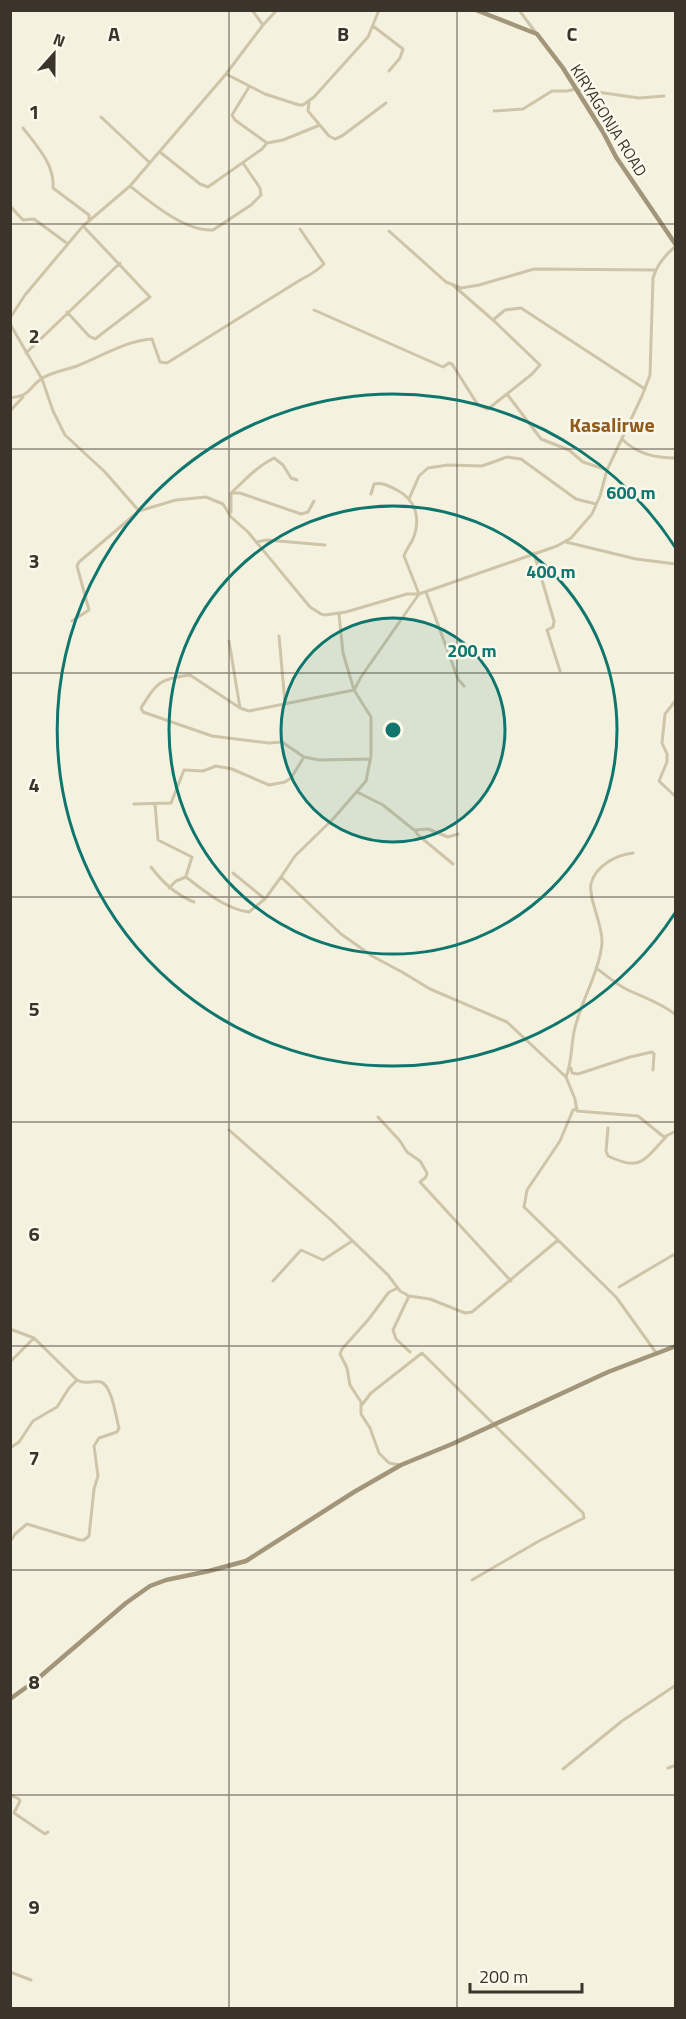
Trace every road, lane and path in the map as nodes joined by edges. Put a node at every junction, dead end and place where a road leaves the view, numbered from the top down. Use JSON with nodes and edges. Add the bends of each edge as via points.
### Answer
{"nodes":[{"id":1,"x":252,"y":10,"type":"edge"},
{"id":2,"x":277,"y":10,"type":"edge"},
{"id":3,"x":379,"y":10,"type":"edge"},
{"id":4,"x":476,"y":10,"type":"edge"},
{"id":5,"x":519,"y":10,"type":"edge"},
{"id":6,"x":263,"y":25,"type":"junction"},
{"id":7,"x":373,"y":26,"type":"junction"},
{"id":8,"x":537,"y":34,"type":"junction"},
{"id":9,"x":389,"y":71,"type":"dead end"},
{"id":10,"x":226,"y":74,"type":"junction"},
{"id":11,"x":249,"y":87,"type":"junction"},
{"id":12,"x":576,"y":89,"type":"junction"},
{"id":13,"x":664,"y":96,"type":"dead end"},
{"id":14,"x":309,"y":102,"type":"junction"},
{"id":15,"x":386,"y":103,"type":"dead end"},
{"id":16,"x":494,"y":111,"type":"dead end"},
{"id":17,"x":101,"y":117,"type":"dead end"},
{"id":18,"x":320,"y":125,"type":"junction"},
{"id":19,"x":23,"y":128,"type":"dead end"},
{"id":20,"x":267,"y":143,"type":"junction"},
{"id":21,"x":160,"y":152,"type":"junction"},
{"id":22,"x":149,"y":162,"type":"junction"},
{"id":23,"x":243,"y":163,"type":"junction"},
{"id":24,"x":130,"y":186,"type":"junction"},
{"id":25,"x":10,"y":206,"type":"edge"},
{"id":26,"x":88,"y":220,"type":"junction"},
{"id":27,"x":83,"y":226,"type":"junction"},
{"id":28,"x":300,"y":229,"type":"dead end"},
{"id":29,"x":389,"y":231,"type":"dead end"},
{"id":30,"x":68,"y":244,"type":"junction"},
{"id":31,"x":675,"y":245,"type":"edge"},
{"id":32,"x":120,"y":263,"type":"junction"},
{"id":33,"x":655,"y":270,"type":"junction"},
{"id":34,"x":454,"y":286,"type":"junction"},
{"id":35,"x":314,"y":310,"type":"dead end"},
{"id":36,"x":67,"y":312,"type":"junction"},
{"id":37,"x":10,"y":318,"type":"edge"},
{"id":38,"x":493,"y":320,"type":"junction"},
{"id":39,"x":10,"y":324,"type":"edge"},
{"id":40,"x":26,"y":353,"type":"junction"},
{"id":41,"x":42,"y":379,"type":"junction"},
{"id":42,"x":645,"y":389,"type":"junction"},
{"id":43,"x":507,"y":394,"type":"junction"},
{"id":44,"x":24,"y":396,"type":"junction"},
{"id":45,"x":10,"y":398,"type":"edge"},
{"id":46,"x":10,"y":411,"type":"edge"},
{"id":47,"x":622,"y":439,"type":"junction"},
{"id":48,"x":675,"y":458,"type":"edge"},
{"id":49,"x":607,"y":470,"type":"junction"},
{"id":50,"x":297,"y":480,"type":"dead end"},
{"id":51,"x":231,"y":494,"type":"junction"},
{"id":52,"x":371,"y":494,"type":"dead end"},
{"id":53,"x":409,"y":499,"type":"junction"},
{"id":54,"x":314,"y":501,"type":"dead end"},
{"id":55,"x":596,"y":504,"type":"junction"},
{"id":56,"x":140,"y":511,"type":"junction"},
{"id":57,"x":231,"y":517,"type":"junction"},
{"id":58,"x":256,"y":542,"type":"junction"},
{"id":59,"x":566,"y":542,"type":"junction"},
{"id":60,"x":325,"y":545,"type":"dead end"},
{"id":61,"x":534,"y":553,"type":"junction"},
{"id":62,"x":675,"y":564,"type":"edge"},
{"id":63,"x":426,"y":592,"type":"junction"},
{"id":64,"x":419,"y":594,"type":"junction"},
{"id":65,"x":339,"y":614,"type":"junction"},
{"id":66,"x":72,"y":621,"type":"dead end"},
{"id":67,"x":279,"y":636,"type":"dead end"},
{"id":68,"x":229,"y":641,"type":"dead end"},
{"id":69,"x":560,"y":672,"type":"dead end"},
{"id":70,"x":464,"y":686,"type":"dead end"},
{"id":71,"x":354,"y":690,"type":"junction"},
{"id":72,"x":675,"y":700,"type":"edge"},
{"id":73,"x":285,"y":703,"type":"junction"},
{"id":74,"x":240,"y":708,"type":"junction"},
{"id":75,"x":304,"y":757,"type":"junction"},
{"id":76,"x":370,"y":759,"type":"junction"},
{"id":77,"x":357,"y":792,"type":"junction"},
{"id":78,"x":675,"y":796,"type":"edge"},
{"id":79,"x":134,"y":804,"type":"dead end"},
{"id":80,"x":155,"y":804,"type":"junction"},
{"id":81,"x":418,"y":830,"type":"junction"},
{"id":82,"x":458,"y":834,"type":"dead end"},
{"id":83,"x":633,"y":853,"type":"dead end"},
{"id":84,"x":453,"y":864,"type":"dead end"},
{"id":85,"x":151,"y":867,"type":"dead end"},
{"id":86,"x":233,"y":873,"type":"dead end"},
{"id":87,"x":186,"y":877,"type":"junction"},
{"id":88,"x":281,"y":877,"type":"junction"},
{"id":89,"x":169,"y":888,"type":"junction"},
{"id":90,"x":265,"y":899,"type":"junction"},
{"id":91,"x":194,"y":902,"type":"dead end"},
{"id":92,"x":596,"y":968,"type":"junction"},
{"id":93,"x":675,"y":1015,"type":"edge"},
{"id":94,"x":570,"y":1066,"type":"junction"},
{"id":95,"x":653,"y":1070,"type":"dead end"},
{"id":96,"x":566,"y":1077,"type":"junction"},
{"id":97,"x":576,"y":1109,"type":"junction"},
{"id":98,"x":378,"y":1117,"type":"dead end"},
{"id":99,"x":608,"y":1128,"type":"dead end"},
{"id":100,"x":229,"y":1130,"type":"dead end"},
{"id":101,"x":675,"y":1131,"type":"edge"},
{"id":102,"x":666,"y":1137,"type":"junction"},
{"id":103,"x":558,"y":1240,"type":"junction"},
{"id":104,"x":352,"y":1241,"type":"junction"},
{"id":105,"x":675,"y":1256,"type":"edge"},
{"id":106,"x":273,"y":1281,"type":"dead end"},
{"id":107,"x":511,"y":1281,"type":"junction"},
{"id":108,"x":619,"y":1287,"type":"dead end"},
{"id":109,"x":398,"y":1288,"type":"junction"},
{"id":110,"x":409,"y":1296,"type":"junction"},
{"id":111,"x":10,"y":1329,"type":"edge"},
{"id":112,"x":34,"y":1338,"type":"junction"},
{"id":113,"x":675,"y":1346,"type":"edge"},
{"id":114,"x":410,"y":1352,"type":"dead end"},
{"id":115,"x":657,"y":1354,"type":"junction"},
{"id":116,"x":10,"y":1362,"type":"edge"},
{"id":117,"x":77,"y":1380,"type":"junction"},
{"id":118,"x":361,"y":1406,"type":"junction"},
{"id":119,"x":494,"y":1423,"type":"junction"},
{"id":120,"x":10,"y":1448,"type":"edge"},
{"id":121,"x":401,"y":1465,"type":"junction"},
{"id":122,"x":10,"y":1542,"type":"edge"},
{"id":123,"x":472,"y":1580,"type":"dead end"},
{"id":124,"x":675,"y":1685,"type":"edge"},
{"id":125,"x":10,"y":1699,"type":"edge"},
{"id":126,"x":675,"y":1765,"type":"edge"},
{"id":127,"x":668,"y":1768,"type":"dead end"},
{"id":128,"x":563,"y":1769,"type":"dead end"},
{"id":129,"x":10,"y":1795,"type":"edge"},
{"id":130,"x":48,"y":1832,"type":"dead end"},
{"id":131,"x":10,"y":1972,"type":"edge"},
{"id":132,"x":31,"y":1980,"type":"dead end"}],
"edges":[{"from":1,"to":6,"type":"street"},
{"from":2,"to":6,"type":"street"},
{"from":3,"to":7,"type":"street"},
{"from":4,"to":8,"type":"street"},
{"from":5,"to":8,"type":"street"},
{"from":6,"to":10,"type":"street"},
{"from":7,"to":9,"type":"street","via":[[402,49]]},
{"from":7,"to":14,"type":"street","via":[[368,37]]},
{"from":8,"to":12,"type":"street","name":"KIRYAGONJA ROAD"},
{"from":10,"to":11,"type":"street"},
{"from":10,"to":21,"type":"street"},
{"from":11,"to":14,"type":"street","via":[[299,105]]},
{"from":11,"to":20,"type":"street","via":[[232,115]]},
{"from":12,"to":13,"type":"street","via":[[639,98]]},
{"from":12,"to":16,"type":"street","via":[[552,91],[522,109]]},
{"from":12,"to":31,"type":"street","name":"KIRYAGONJA ROAD"},
{"from":14,"to":18,"type":"street","via":[[308,111]]},
{"from":15,"to":18,"type":"street","via":[[338,139]]},
{"from":17,"to":22,"type":"street"},
{"from":18,"to":20,"type":"street"},
{"from":19,"to":26,"type":"street","via":[[42,152],[54,177],[53,188],[89,215]]},
{"from":20,"to":23,"type":"street"},
{"from":21,"to":22,"type":"street"},
{"from":21,"to":23,"type":"street","via":[[204,186],[211,186]]},
{"from":22,"to":24,"type":"street"},
{"from":23,"to":24,"type":"street","via":[[261,195],[213,230],[192,226],[168,214]]},
{"from":24,"to":26,"type":"street"},
{"from":25,"to":30,"type":"street","via":[[23,220],[34,219]]},
{"from":26,"to":27,"type":"street"},
{"from":27,"to":30,"type":"street"},
{"from":27,"to":32,"type":"street"},
{"from":28,"to":41,"type":"street","via":[[324,264],[314,274],[167,363],[160,362],[150,339],[118,347]]},
{"from":29,"to":34,"type":"street"},
{"from":30,"to":37,"type":"street"},
{"from":31,"to":33,"type":"street"},
{"from":32,"to":36,"type":"street"},
{"from":32,"to":36,"type":"street","via":[[150,294],[149,299],[95,339]]},
{"from":33,"to":34,"type":"street","via":[[543,268],[478,285]]},
{"from":33,"to":42,"type":"street","via":[[652,367]]},
{"from":34,"to":38,"type":"street"},
{"from":35,"to":43,"type":"street","via":[[443,367],[452,364],[483,408],[488,409]]},
{"from":36,"to":40,"type":"street"},
{"from":38,"to":42,"type":"street","via":[[505,310],[521,308]]},
{"from":38,"to":43,"type":"street","via":[[540,365]]},
{"from":39,"to":40,"type":"street"},
{"from":40,"to":41,"type":"street"},
{"from":41,"to":44,"type":"street"},
{"from":41,"to":56,"type":"street","via":[[65,435]]},
{"from":42,"to":47,"type":"street"},
{"from":43,"to":49,"type":"street","via":[[541,439]]},
{"from":44,"to":45,"type":"street"},
{"from":44,"to":46,"type":"street"},
{"from":47,"to":48,"type":"street","via":[[647,455]]},
{"from":47,"to":49,"type":"street"},
{"from":49,"to":55,"type":"street"},
{"from":50,"to":51,"type":"street","via":[[274,458],[252,471]]},
{"from":51,"to":54,"type":"street","via":[[240,493],[300,514],[308,512]]},
{"from":51,"to":57,"type":"street"},
{"from":52,"to":53,"type":"street","via":[[374,484],[379,483]]},
{"from":53,"to":55,"type":"street","via":[[419,476],[428,468],[482,466],[507,457],[521,459],[576,499]]},
{"from":53,"to":64,"type":"street","via":[[417,522],[404,556]]},
{"from":55,"to":59,"type":"street"},
{"from":56,"to":57,"type":"street","via":[[176,500],[206,497],[219,501]]},
{"from":56,"to":66,"type":"street","via":[[79,562],[89,610]]},
{"from":57,"to":58,"type":"street"},
{"from":58,"to":60,"type":"street"},
{"from":58,"to":65,"type":"street","via":[[310,607],[325,615]]},
{"from":59,"to":61,"type":"street"},
{"from":59,"to":62,"type":"street"},
{"from":61,"to":63,"type":"street"},
{"from":61,"to":69,"type":"street","via":[[554,621],[547,630]]},
{"from":63,"to":64,"type":"street"},
{"from":63,"to":70,"type":"street"},
{"from":64,"to":65,"type":"street"},
{"from":64,"to":71,"type":"street"},
{"from":65,"to":71,"type":"street","via":[[343,653]]},
{"from":67,"to":73,"type":"street"},
{"from":68,"to":74,"type":"street"},
{"from":71,"to":73,"type":"street"},
{"from":71,"to":76,"type":"street","via":[[371,717]]},
{"from":72,"to":78,"type":"street","via":[[665,714],[662,743],[667,762],[659,781]]},
{"from":73,"to":74,"type":"street","via":[[249,711]]},
{"from":74,"to":75,"type":"street","via":[[190,675],[156,684],[141,708],[142,712],[212,736],[282,742]]},
{"from":75,"to":76,"type":"street"},
{"from":75,"to":80,"type":"street","via":[[291,778],[268,785],[216,766],[203,771],[184,770],[171,803]]},
{"from":76,"to":77,"type":"street","via":[[366,781]]},
{"from":77,"to":81,"type":"street"},
{"from":77,"to":88,"type":"street","via":[[295,855]]},
{"from":79,"to":80,"type":"street"},
{"from":80,"to":87,"type":"street","via":[[158,840],[192,857]]},
{"from":81,"to":82,"type":"street","via":[[428,829],[448,837]]},
{"from":81,"to":84,"type":"street","via":[[418,835]]},
{"from":83,"to":92,"type":"street","via":[[608,862],[591,883],[602,934]]},
{"from":85,"to":89,"type":"street"},
{"from":86,"to":90,"type":"street"},
{"from":87,"to":89,"type":"street"},
{"from":87,"to":90,"type":"street","via":[[242,911],[249,912]]},
{"from":88,"to":90,"type":"street"},
{"from":88,"to":96,"type":"street","via":[[354,944],[430,989],[507,1022]]},
{"from":89,"to":91,"type":"street"},
{"from":92,"to":93,"type":"street","via":[[626,990],[646,996]]},
{"from":92,"to":94,"type":"street","via":[[574,1031]]},
{"from":94,"to":95,"type":"street","via":[[572,1073],[578,1074],[652,1053]]},
{"from":94,"to":96,"type":"street"},
{"from":96,"to":97,"type":"street"},
{"from":97,"to":102,"type":"street","via":[[638,1116]]},
{"from":97,"to":103,"type":"street","via":[[527,1190],[524,1207]]},
{"from":98,"to":107,"type":"street","via":[[406,1152],[420,1161],[427,1173],[420,1182]]},
{"from":99,"to":102,"type":"street","via":[[608,1156],[630,1164],[644,1161]]},
{"from":100,"to":104,"type":"street"},
{"from":101,"to":102,"type":"street"},
{"from":103,"to":107,"type":"street"},
{"from":103,"to":115,"type":"street","via":[[616,1297]]},
{"from":104,"to":106,"type":"street","via":[[323,1260],[307,1251],[298,1251]]},
{"from":104,"to":109,"type":"street"},
{"from":105,"to":108,"type":"street"},
{"from":107,"to":110,"type":"street","via":[[468,1313]]},
{"from":109,"to":110,"type":"street"},
{"from":109,"to":118,"type":"street","via":[[389,1292],[340,1352]]},
{"from":110,"to":114,"type":"street","via":[[393,1330],[396,1339]]},
{"from":111,"to":112,"type":"street"},
{"from":112,"to":116,"type":"street"},
{"from":112,"to":117,"type":"street"},
{"from":113,"to":115,"type":"street"},
{"from":115,"to":119,"type":"street"},
{"from":117,"to":120,"type":"street","via":[[57,1407],[33,1421]]},
{"from":117,"to":122,"type":"street","via":[[101,1382],[108,1388],[118,1428],[117,1432],[99,1438],[94,1446],[98,1476],[89,1536],[80,1540],[27,1524]]},
{"from":118,"to":119,"type":"street","via":[[371,1393],[422,1353]]},
{"from":118,"to":121,"type":"street","via":[[379,1454]]},
{"from":119,"to":121,"type":"street"},
{"from":119,"to":123,"type":"street","via":[[585,1515]]},
{"from":121,"to":125,"type":"street","via":[[246,1561],[150,1586]]},
{"from":124,"to":128,"type":"street","via":[[622,1720]]},
{"from":126,"to":127,"type":"street"},
{"from":129,"to":130,"type":"street","via":[[20,1802],[14,1814],[45,1834]]},
{"from":131,"to":132,"type":"street"}]}
